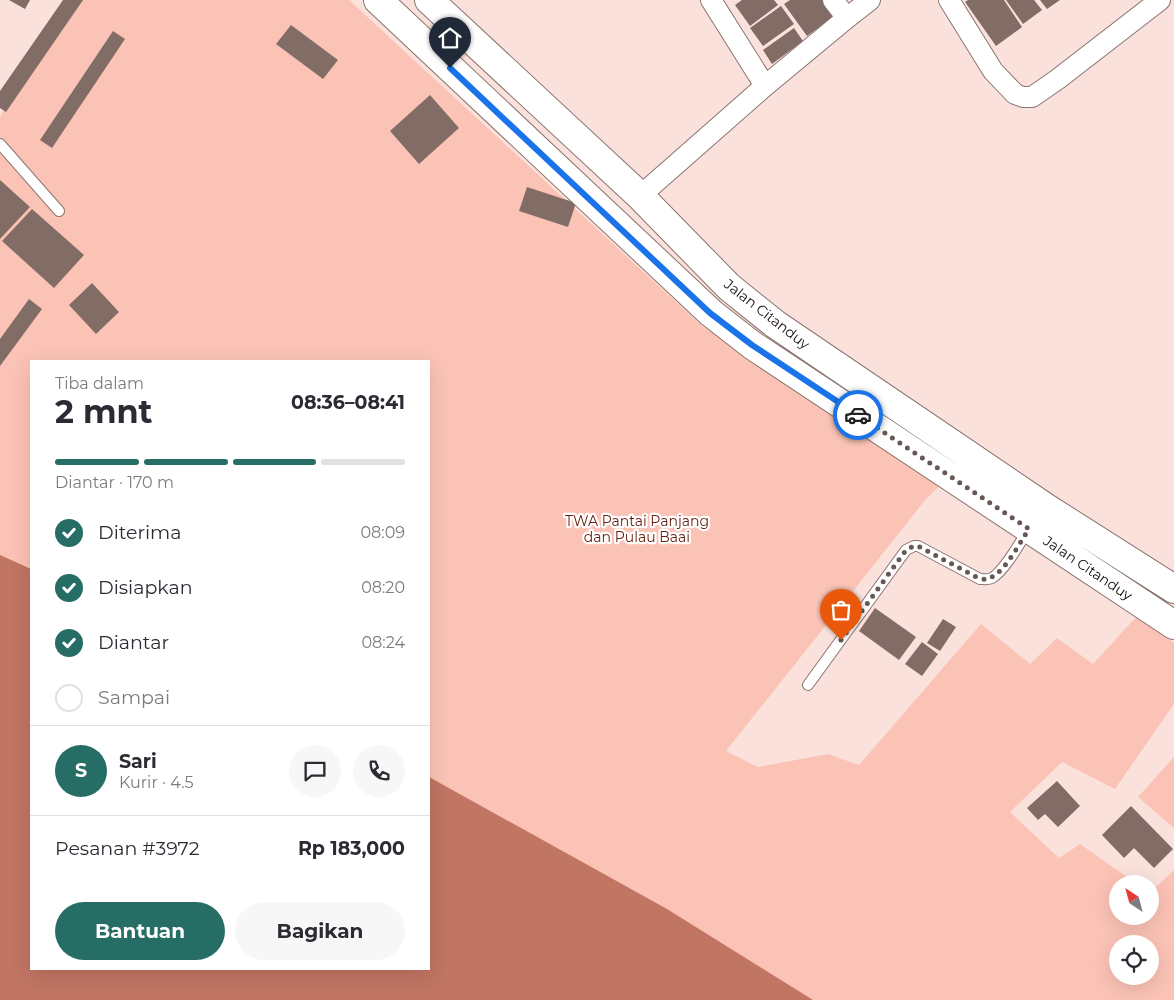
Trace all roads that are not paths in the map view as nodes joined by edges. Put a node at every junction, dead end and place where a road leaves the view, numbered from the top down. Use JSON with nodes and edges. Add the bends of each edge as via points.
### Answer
{"nodes":[{"id":1,"x":378,"y":0,"type":"edge"},
{"id":2,"x":428,"y":0,"type":"edge"},
{"id":3,"x":712,"y":0,"type":"edge"},
{"id":4,"x":833,"y":0,"type":"edge"},
{"id":5,"x":870,"y":0,"type":"edge"},
{"id":6,"x":950,"y":0,"type":"edge"},
{"id":7,"x":1160,"y":0,"type":"edge"},
{"id":8,"x":846,"y":18,"type":"junction"},
{"id":9,"x":765,"y":86,"type":"junction"},
{"id":10,"x":0,"y":144,"type":"edge"},
{"id":11,"x":640,"y":196,"type":"junction"},
{"id":12,"x":59,"y":211,"type":"dead end"},
{"id":13,"x":728,"y":286,"type":"junction"},
{"id":14,"x":710,"y":313,"type":"junction"},
{"id":15,"x":1029,"y":529,"type":"junction"},
{"id":16,"x":1174,"y":589,"type":"edge"},
{"id":17,"x":1174,"y":625,"type":"edge"},
{"id":18,"x":808,"y":685,"type":"dead end"}],
"edges":[{"from":1,"to":14,"type":"main road","name":"Jalan Citanduy"},
{"from":2,"to":11,"type":"main road","name":"Jalan Citanduy"},
{"from":3,"to":9,"type":"street"},
{"from":4,"to":8,"type":"street"},
{"from":5,"to":8,"type":"street"},
{"from":6,"to":7,"type":"street","via":[[993,72],[1014,94],[1023,97],[1032,96],[1058,79]]},
{"from":8,"to":9,"type":"street"},
{"from":9,"to":11,"type":"street"},
{"from":10,"to":12,"type":"lane"},
{"from":11,"to":13,"type":"main road","name":"Jalan Citanduy"},
{"from":13,"to":14,"type":"main road"},
{"from":13,"to":16,"type":"main road","name":"Jalan Citanduy","via":[[775,324],[1040,504]]},
{"from":14,"to":15,"type":"main road","name":"Jalan Citanduy","via":[[752,345]]},
{"from":15,"to":17,"type":"main road","name":"Jalan Citanduy"},
{"from":15,"to":18,"type":"lane","via":[[1001,571],[986,580],[918,546],[906,550]]}]}
